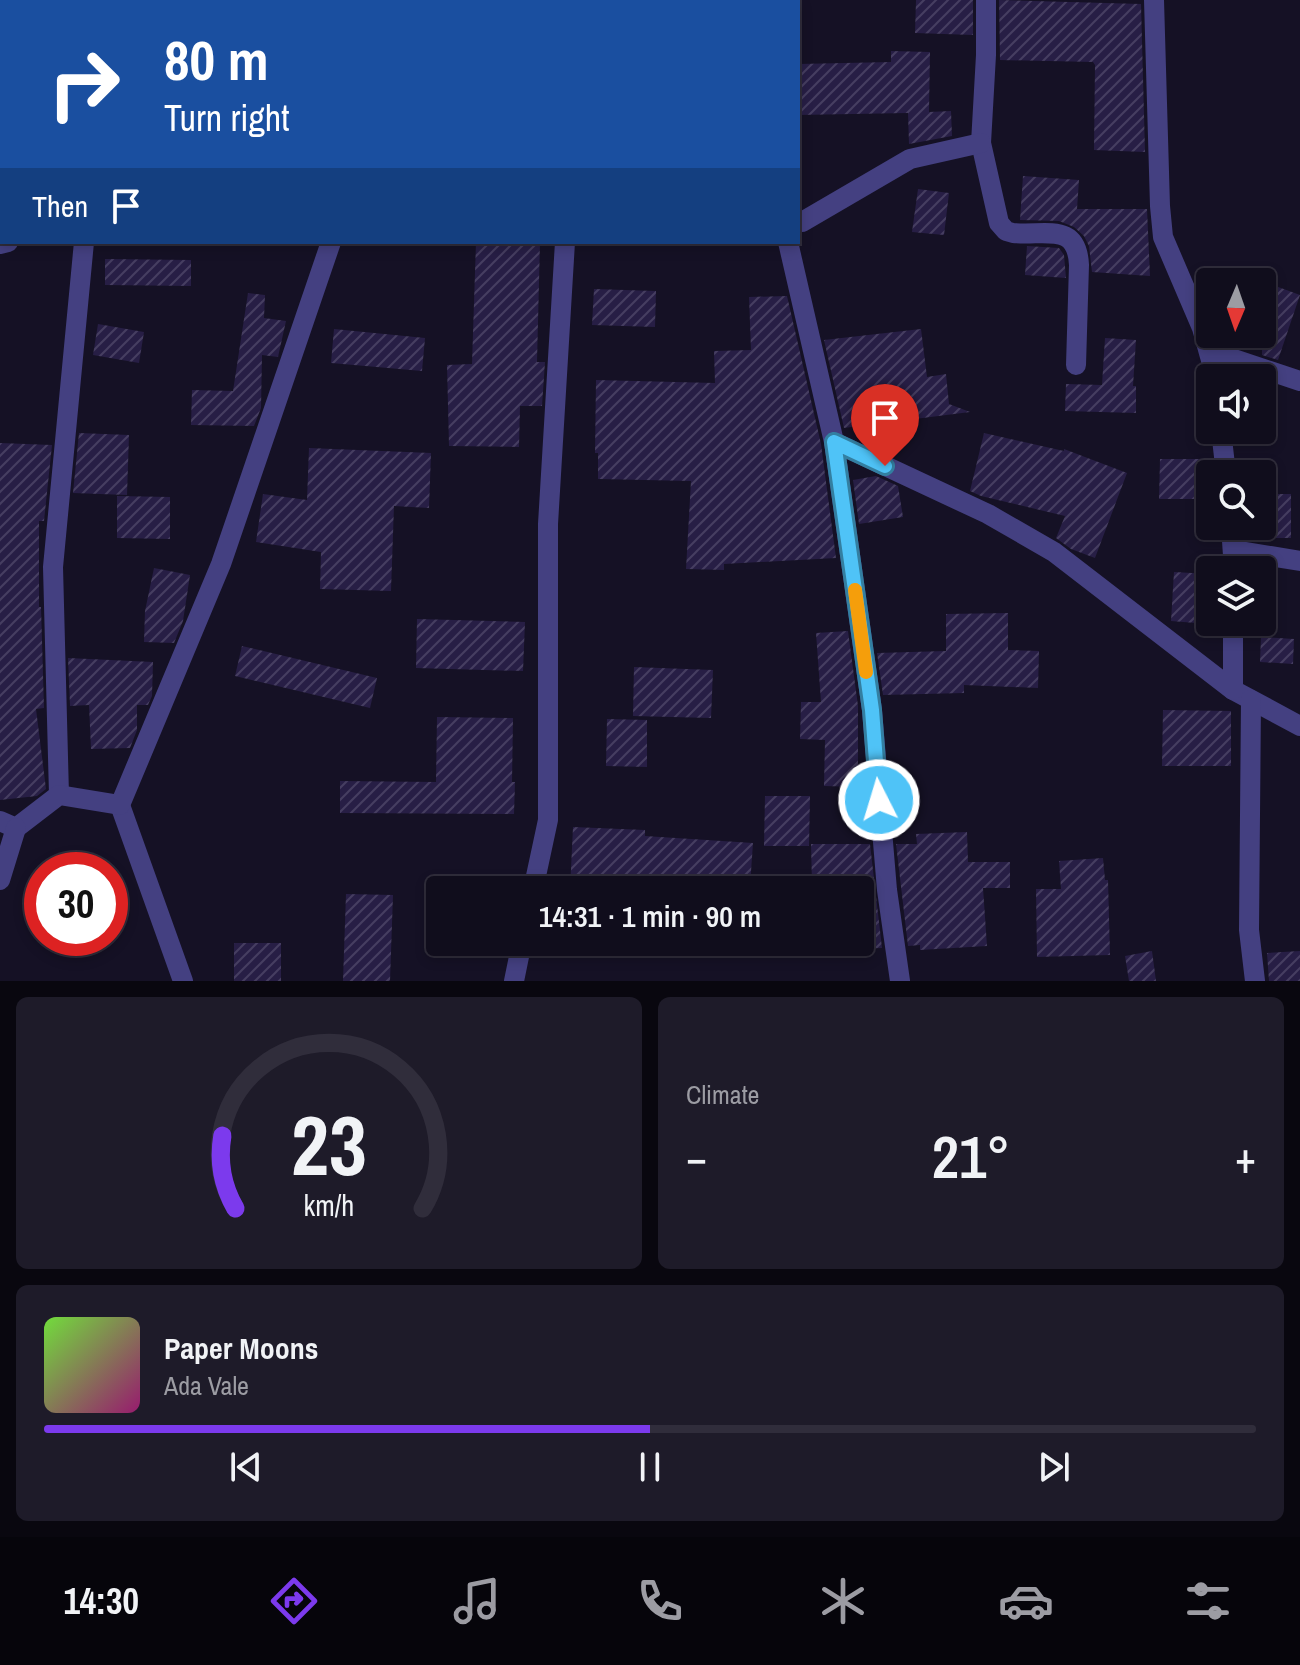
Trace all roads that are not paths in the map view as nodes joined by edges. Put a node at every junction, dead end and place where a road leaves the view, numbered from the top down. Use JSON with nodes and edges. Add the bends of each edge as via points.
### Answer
{"nodes":[{"id":1,"x":986,"y":0,"type":"edge"},
{"id":2,"x":1154,"y":0,"type":"edge"},
{"id":3,"x":981,"y":143,"type":"junction"},
{"id":4,"x":800,"y":222,"type":"edge"},
{"id":5,"x":84,"y":244,"type":"edge"},
{"id":6,"x":330,"y":244,"type":"edge"},
{"id":7,"x":565,"y":244,"type":"edge"},
{"id":8,"x":788,"y":244,"type":"edge"},
{"id":9,"x":1210,"y":351,"type":"junction"},
{"id":10,"x":1213,"y":364,"type":"edge"},
{"id":11,"x":1076,"y":365,"type":"dead end"},
{"id":12,"x":1300,"y":381,"type":"edge"},
{"id":13,"x":834,"y":442,"type":"junction"},
{"id":14,"x":1276,"y":561,"type":"edge"},
{"id":15,"x":1300,"y":561,"type":"edge"},
{"id":16,"x":1233,"y":636,"type":"edge"},
{"id":17,"x":1233,"y":690,"type":"junction"},
{"id":18,"x":1251,"y":700,"type":"junction"},
{"id":19,"x":1300,"y":726,"type":"edge"},
{"id":20,"x":59,"y":795,"type":"junction"},
{"id":21,"x":120,"y":805,"type":"junction"},
{"id":22,"x":8,"y":824,"type":"edge"},
{"id":23,"x":536,"y":876,"type":"edge"},
{"id":24,"x":0,"y":880,"type":"edge"},
{"id":25,"x":519,"y":956,"type":"edge"},
{"id":26,"x":183,"y":981,"type":"edge"},
{"id":27,"x":514,"y":981,"type":"edge"},
{"id":28,"x":900,"y":981,"type":"edge"},
{"id":29,"x":1255,"y":981,"type":"edge"}],
"edges":[{"from":1,"to":3,"type":"street"},
{"from":2,"to":9,"type":"street","via":[[1163,237]]},
{"from":3,"to":4,"type":"street","via":[[910,159]]},
{"from":3,"to":11,"type":"street","via":[[999,223],[1006,231],[1064,235],[1078,251]]},
{"from":5,"to":20,"type":"street","via":[[53,567]]},
{"from":6,"to":21,"type":"street","via":[[221,564]]},
{"from":7,"to":23,"type":"street","via":[[548,524],[548,820]]},
{"from":8,"to":13,"type":"street"},
{"from":9,"to":10,"type":"street"},
{"from":9,"to":12,"type":"street"},
{"from":13,"to":17,"type":"street","via":[[988,514],[1054,552]]},
{"from":13,"to":28,"type":"street","via":[[872,710]]},
{"from":14,"to":15,"type":"street"},
{"from":16,"to":17,"type":"street"},
{"from":17,"to":18,"type":"street"},
{"from":18,"to":19,"type":"street"},
{"from":18,"to":29,"type":"street","via":[[1249,930]]},
{"from":20,"to":21,"type":"street"},
{"from":20,"to":22,"type":"street"},
{"from":21,"to":26,"type":"street"},
{"from":22,"to":24,"type":"street"},
{"from":25,"to":27,"type":"street"}]}
